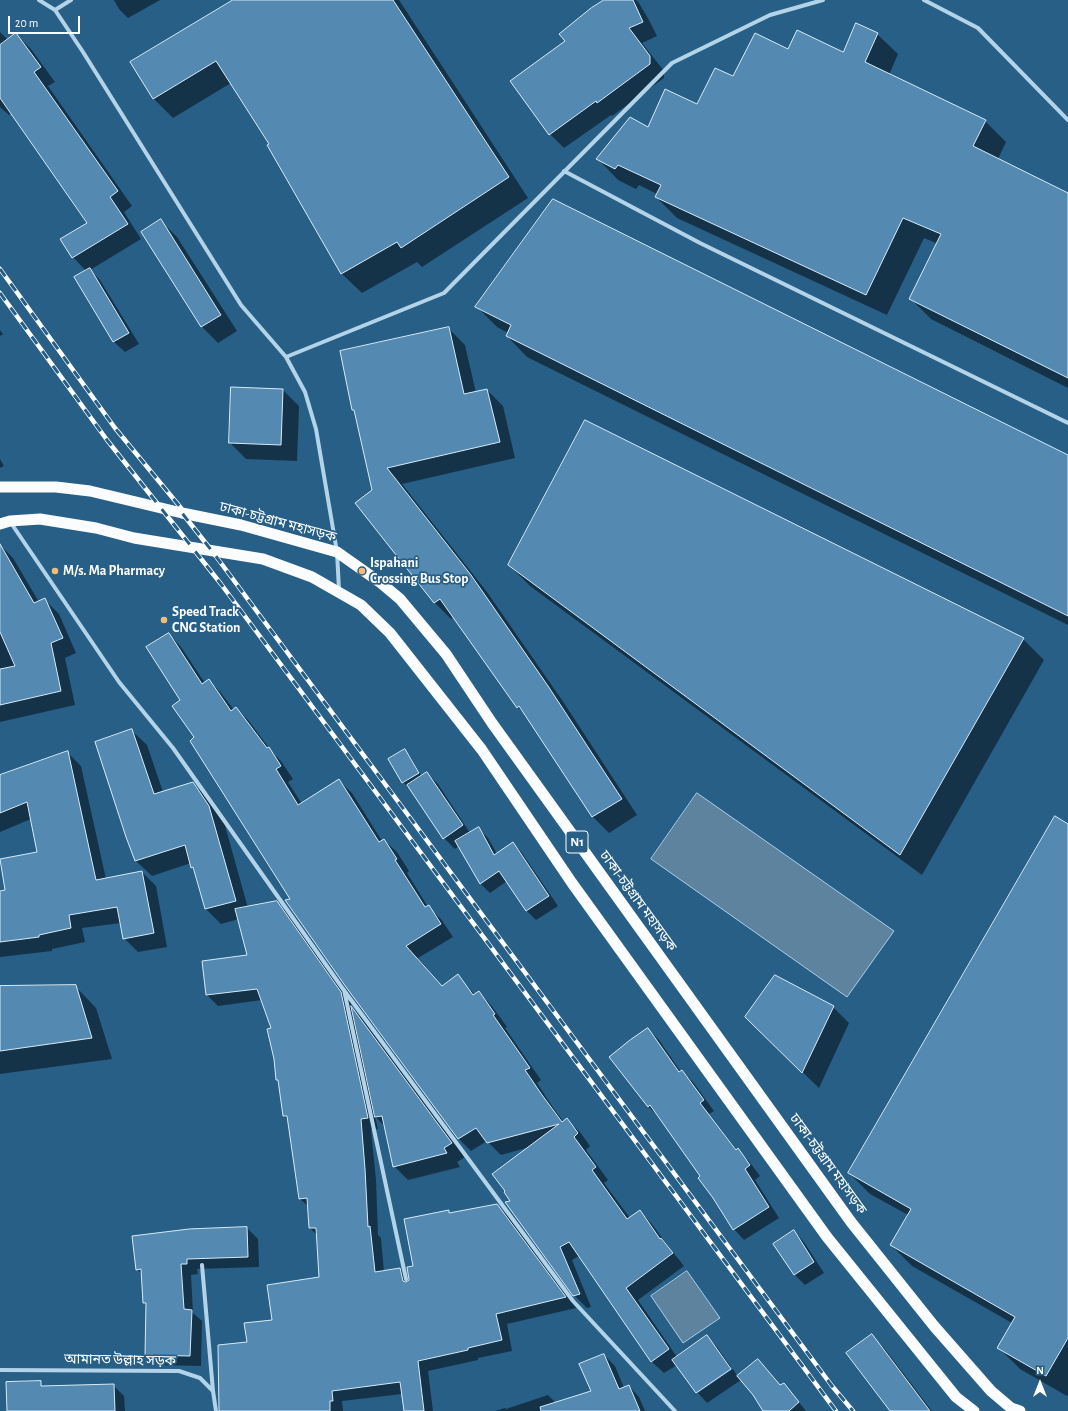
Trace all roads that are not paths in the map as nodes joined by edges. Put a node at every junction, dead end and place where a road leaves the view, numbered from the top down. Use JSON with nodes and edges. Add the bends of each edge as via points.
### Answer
{"nodes":[{"id":1,"x":39,"y":0,"type":"edge"},
{"id":2,"x":71,"y":0,"type":"edge"},
{"id":3,"x":823,"y":0,"type":"edge"},
{"id":4,"x":924,"y":0,"type":"edge"},
{"id":5,"x":55,"y":10,"type":"junction"},
{"id":6,"x":1068,"y":120,"type":"edge"},
{"id":7,"x":564,"y":171,"type":"junction"},
{"id":8,"x":286,"y":357,"type":"junction"},
{"id":9,"x":1068,"y":423,"type":"edge"},
{"id":10,"x":0,"y":487,"type":"edge"},
{"id":11,"x":5,"y":522,"type":"edge"},
{"id":12,"x":337,"y":552,"type":"junction"},
{"id":13,"x":340,"y":592,"type":"junction"},
{"id":14,"x":343,"y":989,"type":"junction"},
{"id":15,"x":202,"y":1265,"type":"dead end"},
{"id":16,"x":406,"y":1279,"type":"dead end"},
{"id":17,"x":0,"y":1370,"type":"edge"},
{"id":18,"x":213,"y":1391,"type":"junction"},
{"id":19,"x":216,"y":1411,"type":"edge"},
{"id":20,"x":675,"y":1411,"type":"edge"},
{"id":21,"x":974,"y":1411,"type":"edge"},
{"id":22,"x":1020,"y":1411,"type":"edge"}],
"edges":[{"from":1,"to":5,"type":"street"},
{"from":2,"to":5,"type":"street"},
{"from":3,"to":7,"type":"street","via":[[770,15],[672,63]]},
{"from":4,"to":6,"type":"street","via":[[978,28]]},
{"from":5,"to":8,"type":"street","via":[[241,305]]},
{"from":7,"to":8,"type":"street","via":[[444,293]]},
{"from":7,"to":9,"type":"street","via":[[700,243]]},
{"from":8,"to":12,"type":"street","via":[[305,392],[316,429]]},
{"from":10,"to":12,"type":"highway","name":"ঢাকা-চট্টগ্রাম মহাসড়ক","number":"N1","via":[[56,487],[90,491],[241,525]]},
{"from":11,"to":13,"type":"highway","number":"N1","via":[[40,519],[96,528],[134,538],[263,559],[312,577]]},
{"from":11,"to":14,"type":"street","via":[[119,682],[173,748]]},
{"from":12,"to":13,"type":"street"},
{"from":12,"to":22,"type":"highway","name":"ঢাকা-চট্টগ্রাম মহাসড়ক","number":"N1","via":[[400,599],[446,654],[492,723],[851,1222],[934,1326],[986,1385],[1011,1408]]},
{"from":13,"to":21,"type":"highway","number":"N1","via":[[361,605],[390,633],[477,744],[577,889],[827,1237],[956,1397]]},
{"from":14,"to":16,"type":"street"},
{"from":14,"to":20,"type":"street","via":[[573,1301]]},
{"from":15,"to":18,"type":"street"},
{"from":17,"to":18,"type":"street","name":"আমানত উল্লাহ সড়ক","via":[[179,1371],[200,1378]]},
{"from":18,"to":19,"type":"street"}]}
